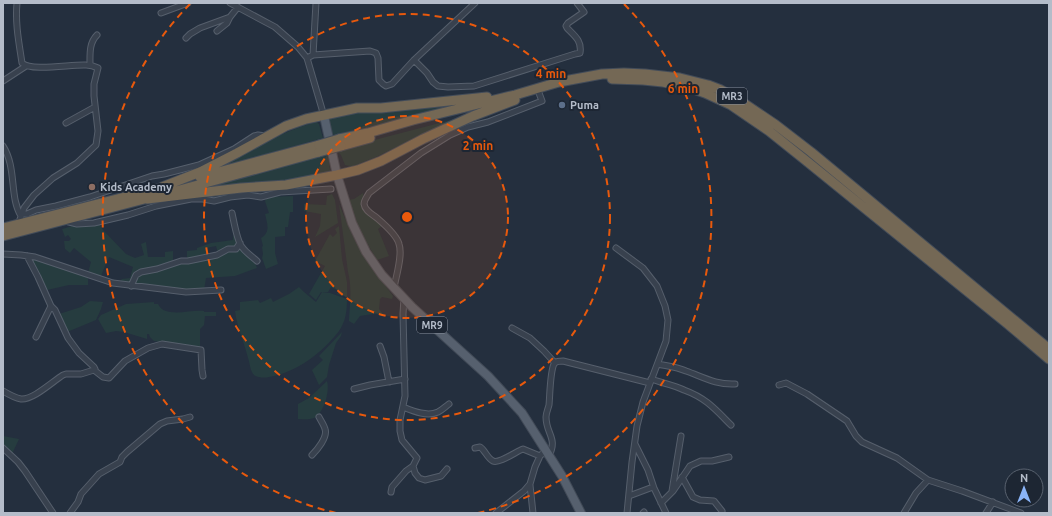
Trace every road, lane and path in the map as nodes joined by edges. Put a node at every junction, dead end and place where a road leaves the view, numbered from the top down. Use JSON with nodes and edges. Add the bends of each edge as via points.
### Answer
{"nodes":[{"id":1,"x":17,"y":3,"type":"edge"},
{"id":2,"x":188,"y":3,"type":"edge"},
{"id":3,"x":230,"y":3,"type":"edge"},
{"id":4,"x":316,"y":3,"type":"edge"},
{"id":5,"x":475,"y":3,"type":"edge"},
{"id":6,"x":578,"y":3,"type":"edge"},
{"id":7,"x":238,"y":7,"type":"junction"},
{"id":8,"x":161,"y":13,"type":"dead end"},
{"id":9,"x":230,"y":17,"type":"junction"},
{"id":10,"x":217,"y":31,"type":"dead end"},
{"id":11,"x":97,"y":35,"type":"dead end"},
{"id":12,"x":186,"y":38,"type":"dead end"},
{"id":13,"x":313,"y":55,"type":"junction"},
{"id":14,"x":307,"y":58,"type":"junction"},
{"id":15,"x":414,"y":60,"type":"junction"},
{"id":16,"x":90,"y":65,"type":"junction"},
{"id":17,"x":26,"y":66,"type":"junction"},
{"id":18,"x":3,"y":82,"type":"edge"},
{"id":19,"x":539,"y":93,"type":"junction"},
{"id":20,"x":515,"y":97,"type":"junction"},
{"id":21,"x":95,"y":107,"type":"junction"},
{"id":22,"x":520,"y":109,"type":"junction"},
{"id":23,"x":324,"y":116,"type":"junction"},
{"id":24,"x":66,"y":122,"type":"dead end"},
{"id":25,"x":268,"y":136,"type":"junction"},
{"id":26,"x":3,"y":146,"type":"edge"},
{"id":27,"x":319,"y":148,"type":"junction"},
{"id":28,"x":337,"y":175,"type":"junction"},
{"id":29,"x":162,"y":187,"type":"junction"},
{"id":30,"x":331,"y":189,"type":"dead end"},
{"id":31,"x":147,"y":199,"type":"junction"},
{"id":32,"x":232,"y":213,"type":"dead end"},
{"id":33,"x":20,"y":218,"type":"junction"},
{"id":34,"x":63,"y":220,"type":"junction"},
{"id":35,"x":3,"y":228,"type":"edge"},
{"id":36,"x":3,"y":236,"type":"edge"},
{"id":37,"x":240,"y":243,"type":"junction"},
{"id":38,"x":616,"y":248,"type":"dead end"},
{"id":39,"x":3,"y":254,"type":"edge"},
{"id":40,"x":27,"y":256,"type":"junction"},
{"id":41,"x":257,"y":261,"type":"dead end"},
{"id":42,"x":131,"y":286,"type":"junction"},
{"id":43,"x":394,"y":288,"type":"junction"},
{"id":44,"x":220,"y":290,"type":"dead end"},
{"id":45,"x":404,"y":298,"type":"junction"},
{"id":46,"x":51,"y":306,"type":"junction"},
{"id":47,"x":512,"y":328,"type":"dead end"},
{"id":48,"x":36,"y":337,"type":"dead end"},
{"id":49,"x":380,"y":346,"type":"dead end"},
{"id":50,"x":1049,"y":349,"type":"edge"},
{"id":51,"x":1049,"y":359,"type":"edge"},
{"id":52,"x":555,"y":363,"type":"junction"},
{"id":53,"x":658,"y":364,"type":"junction"},
{"id":54,"x":94,"y":370,"type":"junction"},
{"id":55,"x":203,"y":376,"type":"dead end"},
{"id":56,"x":405,"y":379,"type":"junction"},
{"id":57,"x":651,"y":381,"type":"junction"},
{"id":58,"x":389,"y":382,"type":"junction"},
{"id":59,"x":735,"y":384,"type":"dead end"},
{"id":60,"x":779,"y":385,"type":"dead end"},
{"id":61,"x":354,"y":389,"type":"dead end"},
{"id":62,"x":3,"y":392,"type":"edge"},
{"id":63,"x":449,"y":404,"type":"dead end"},
{"id":64,"x":403,"y":407,"type":"junction"},
{"id":65,"x":190,"y":417,"type":"dead end"},
{"id":66,"x":319,"y":417,"type":"dead end"},
{"id":67,"x":731,"y":425,"type":"dead end"},
{"id":68,"x":681,"y":436,"type":"dead end"},
{"id":69,"x":634,"y":444,"type":"junction"},
{"id":70,"x":3,"y":448,"type":"edge"},
{"id":71,"x":474,"y":448,"type":"dead end"},
{"id":72,"x":545,"y":454,"type":"junction"},
{"id":73,"x":312,"y":456,"type":"dead end"},
{"id":74,"x":729,"y":457,"type":"dead end"},
{"id":75,"x":413,"y":466,"type":"junction"},
{"id":76,"x":447,"y":469,"type":"dead end"},
{"id":77,"x":682,"y":477,"type":"junction"},
{"id":78,"x":928,"y":480,"type":"junction"},
{"id":79,"x":530,"y":485,"type":"junction"},
{"id":80,"x":653,"y":487,"type":"junction"},
{"id":81,"x":391,"y":492,"type":"dead end"},
{"id":82,"x":672,"y":492,"type":"junction"},
{"id":83,"x":629,"y":496,"type":"junction"},
{"id":84,"x":993,"y":502,"type":"junction"},
{"id":85,"x":661,"y":503,"type":"junction"},
{"id":86,"x":722,"y":511,"type":"dead end"},
{"id":87,"x":52,"y":513,"type":"edge"},
{"id":88,"x":70,"y":513,"type":"edge"},
{"id":89,"x":496,"y":513,"type":"edge"},
{"id":90,"x":533,"y":513,"type":"edge"},
{"id":91,"x":581,"y":513,"type":"edge"},
{"id":92,"x":627,"y":513,"type":"edge"},
{"id":93,"x":666,"y":513,"type":"edge"},
{"id":94,"x":904,"y":513,"type":"edge"},
{"id":95,"x":986,"y":513,"type":"edge"},
{"id":96,"x":1021,"y":513,"type":"edge"}],
"edges":[{"from":1,"to":17,"type":"street","via":[[19,44],[22,63]]},
{"from":2,"to":8,"type":"street"},
{"from":3,"to":7,"type":"street"},
{"from":4,"to":13,"type":"street"},
{"from":5,"to":15,"type":"street"},
{"from":6,"to":15,"type":"street","via":[[584,12],[566,26],[578,39],[580,52],[575,54],[474,86],[448,87],[438,86]]},
{"from":7,"to":9,"type":"street"},
{"from":7,"to":14,"type":"street","via":[[275,27]]},
{"from":9,"to":10,"type":"street"},
{"from":9,"to":12,"type":"street","via":[[200,28]]},
{"from":11,"to":16,"type":"street","via":[[91,45]]},
{"from":13,"to":14,"type":"street"},
{"from":13,"to":15,"type":"street","via":[[370,51],[376,53],[379,80],[386,86],[392,84]]},
{"from":14,"to":23,"type":"street"},
{"from":16,"to":17,"type":"street"},
{"from":16,"to":21,"type":"street","via":[[98,68],[94,84]]},
{"from":17,"to":18,"type":"street"},
{"from":19,"to":20,"type":"highway","number":"MR3"},
{"from":19,"to":22,"type":"street","via":[[542,101]]},
{"from":19,"to":51,"type":"highway","number":"MR3","via":[[560,86],[602,80],[643,80],[694,89],[731,105],[804,159]]},
{"from":20,"to":22,"type":"street"},
{"from":20,"to":23,"type":"highway","via":[[357,108]]},
{"from":20,"to":27,"type":"highway","number":"MR3","bridge":true,"via":[[414,126]]},
{"from":20,"to":28,"type":"highway","via":[[381,161]]},
{"from":20,"to":50,"type":"highway","number":"MR3","via":[[559,82],[602,74],[624,73],[680,78],[721,90],[776,125],[811,152]]},
{"from":21,"to":24,"type":"street"},
{"from":21,"to":33,"type":"street","via":[[98,131],[96,145],[77,163],[53,178],[34,195]]},
{"from":22,"to":43,"type":"street","via":[[450,135],[421,153],[369,193],[364,206],[399,243]]},
{"from":23,"to":25,"type":"highway","via":[[286,126]]},
{"from":23,"to":28,"type":"main road","number":"MR9"},
{"from":25,"to":29,"type":"highway","via":[[200,172]]},
{"from":25,"to":33,"type":"street","via":[[254,136],[234,149],[199,165],[36,210]]},
{"from":26,"to":33,"type":"street","via":[[10,165]]},
{"from":27,"to":29,"type":"highway","number":"MR3"},
{"from":27,"to":31,"type":"highway","number":"MR3"},
{"from":28,"to":31,"type":"highway","via":[[286,185]]},
{"from":28,"to":43,"type":"main road","number":"MR9","via":[[352,223],[366,252],[382,276]]},
{"from":29,"to":33,"type":"highway","number":"MR3"},
{"from":30,"to":34,"type":"street","via":[[280,192],[261,197],[248,195],[214,201],[191,199],[94,223],[77,224]]},
{"from":31,"to":34,"type":"highway","number":"MR3"},
{"from":32,"to":37,"type":"street"},
{"from":33,"to":35,"type":"highway","number":"MR3"},
{"from":34,"to":36,"type":"highway","number":"MR3"},
{"from":37,"to":41,"type":"street"},
{"from":37,"to":42,"type":"street","via":[[236,248],[218,255],[141,272]]},
{"from":38,"to":53,"type":"street","via":[[643,268],[657,286],[666,306],[666,341]]},
{"from":39,"to":40,"type":"street"},
{"from":40,"to":42,"type":"street","via":[[113,283]]},
{"from":40,"to":46,"type":"street"},
{"from":42,"to":44,"type":"street","via":[[186,292]]},
{"from":43,"to":45,"type":"main road","number":"MR9"},
{"from":45,"to":56,"type":"street"},
{"from":45,"to":72,"type":"main road","number":"MR9","via":[[488,376],[522,413]]},
{"from":46,"to":48,"type":"street"},
{"from":46,"to":54,"type":"street","via":[[68,338]]},
{"from":47,"to":52,"type":"street","via":[[530,338]]},
{"from":49,"to":58,"type":"street"},
{"from":52,"to":57,"type":"street","via":[[563,361]]},
{"from":52,"to":72,"type":"street","via":[[546,415],[553,449]]},
{"from":53,"to":57,"type":"street"},
{"from":53,"to":59,"type":"street","via":[[685,370],[720,384]]},
{"from":54,"to":55,"type":"street","via":[[102,377],[108,378],[125,361],[148,348],[162,344],[202,350]]},
{"from":54,"to":62,"type":"street","via":[[63,375],[27,398],[16,398]]},
{"from":56,"to":58,"type":"street"},
{"from":56,"to":64,"type":"street"},
{"from":57,"to":67,"type":"street","via":[[684,390],[701,398],[713,406]]},
{"from":57,"to":69,"type":"street","via":[[643,402]]},
{"from":58,"to":61,"type":"street"},
{"from":60,"to":78,"type":"street","via":[[786,383],[807,394],[847,421],[862,442],[897,458]]},
{"from":63,"to":64,"type":"street","via":[[437,413],[426,414]]},
{"from":64,"to":75,"type":"street","via":[[400,431],[402,440],[417,458]]},
{"from":65,"to":88,"type":"street","via":[[160,424],[122,457],[120,462],[99,474],[81,494]]},
{"from":66,"to":73,"type":"street","via":[[326,433]]},
{"from":68,"to":82,"type":"street"},
{"from":69,"to":80,"type":"street","via":[[648,470]]},
{"from":69,"to":83,"type":"street"},
{"from":70,"to":87,"type":"street","via":[[25,471]]},
{"from":71,"to":72,"type":"street","via":[[480,447],[496,462],[523,448]]},
{"from":72,"to":79,"type":"street","via":[[536,467]]},
{"from":72,"to":91,"type":"main road","number":"MR9","via":[[562,476]]},
{"from":74,"to":77,"type":"street","via":[[701,461],[690,466]]},
{"from":75,"to":76,"type":"street","via":[[419,478],[425,480],[441,476]]},
{"from":75,"to":81,"type":"street","via":[[395,483]]},
{"from":77,"to":82,"type":"street"},
{"from":77,"to":86,"type":"street","via":[[693,497],[714,501]]},
{"from":78,"to":84,"type":"street"},
{"from":78,"to":94,"type":"street","via":[[916,493]]},
{"from":79,"to":89,"type":"street"},
{"from":79,"to":90,"type":"street"},
{"from":80,"to":83,"type":"street"},
{"from":80,"to":85,"type":"street"},
{"from":82,"to":85,"type":"street"},
{"from":83,"to":92,"type":"street"},
{"from":84,"to":95,"type":"street"},
{"from":84,"to":96,"type":"street"},
{"from":85,"to":93,"type":"street"}]}
